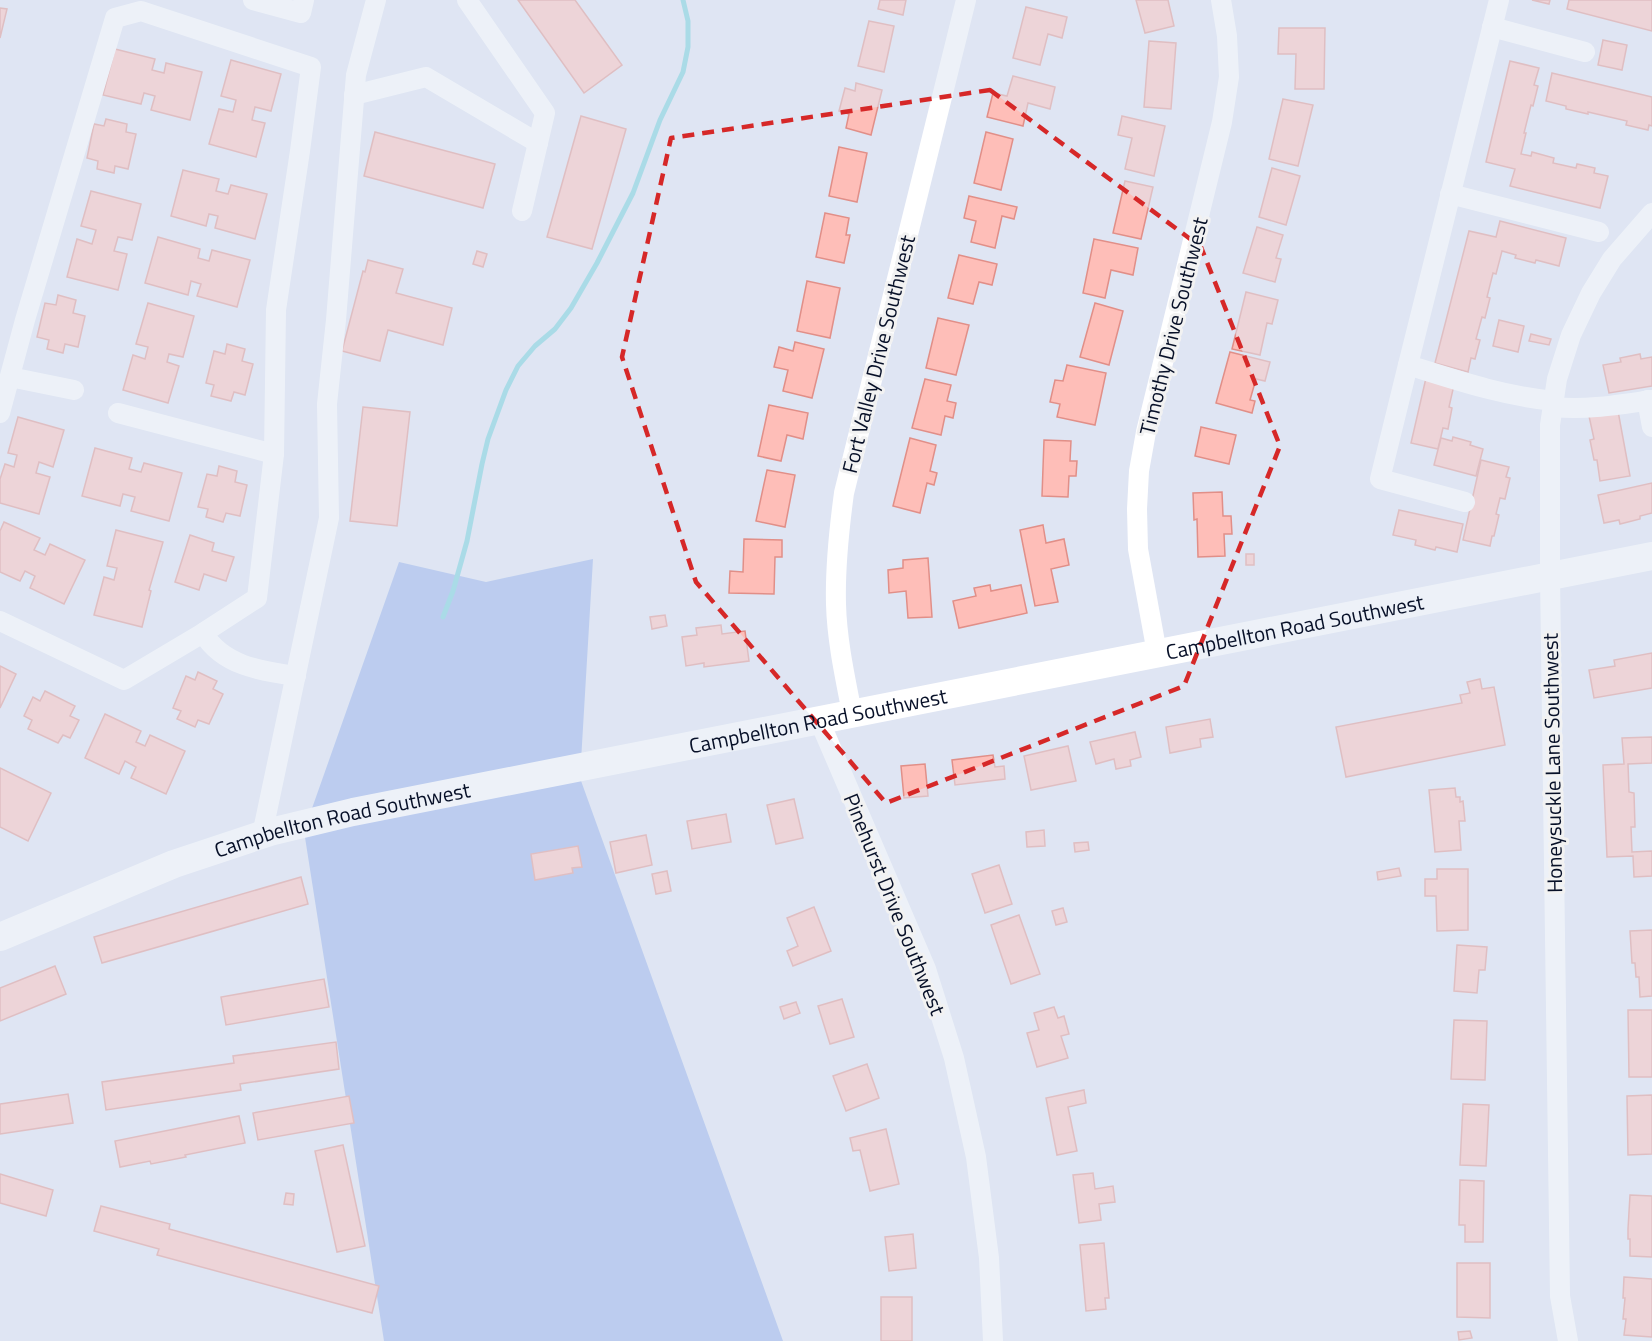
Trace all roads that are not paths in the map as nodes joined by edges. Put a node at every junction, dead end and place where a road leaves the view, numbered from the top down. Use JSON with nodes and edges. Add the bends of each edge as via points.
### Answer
{"nodes":[{"id":1,"x":253,"y":0,"type":"edge"},
{"id":2,"x":304,"y":0,"type":"edge"},
{"id":3,"x":376,"y":0,"type":"edge"},
{"id":4,"x":467,"y":0,"type":"edge"},
{"id":5,"x":966,"y":0,"type":"edge"},
{"id":6,"x":1221,"y":0,"type":"edge"},
{"id":7,"x":1499,"y":0,"type":"edge"},
{"id":8,"x":1492,"y":27,"type":"junction"},
{"id":9,"x":1585,"y":52,"type":"dead end"},
{"id":10,"x":354,"y":95,"type":"junction"},
{"id":11,"x":538,"y":143,"type":"junction"},
{"id":12,"x":1450,"y":194,"type":"junction"},
{"id":13,"x":522,"y":211,"type":"dead end"},
{"id":14,"x":1652,"y":213,"type":"edge"},
{"id":15,"x":1599,"y":232,"type":"dead end"},
{"id":16,"x":1407,"y":365,"type":"junction"},
{"id":17,"x":10,"y":377,"type":"junction"},
{"id":18,"x":74,"y":390,"type":"dead end"},
{"id":19,"x":1649,"y":400,"type":"edge"},
{"id":20,"x":1553,"y":404,"type":"junction"},
{"id":21,"x":0,"y":413,"type":"edge"},
{"id":22,"x":118,"y":413,"type":"dead end"},
{"id":23,"x":1652,"y":427,"type":"edge"},
{"id":24,"x":274,"y":454,"type":"junction"},
{"id":25,"x":1465,"y":502,"type":"dead end"},
{"id":26,"x":1652,"y":556,"type":"edge"},
{"id":27,"x":1550,"y":576,"type":"junction"},
{"id":28,"x":0,"y":621,"type":"edge"},
{"id":29,"x":203,"y":633,"type":"junction"},
{"id":30,"x":1157,"y":653,"type":"junction"},
{"id":31,"x":296,"y":676,"type":"junction"},
{"id":32,"x":852,"y":713,"type":"junction"},
{"id":33,"x":819,"y":720,"type":"junction"},
{"id":34,"x":262,"y":835,"type":"junction"},
{"id":35,"x":0,"y":937,"type":"edge"},
{"id":36,"x":993,"y":1341,"type":"edge"},
{"id":37,"x":1568,"y":1341,"type":"edge"}],
"edges":[{"from":1,"to":2,"type":"street","via":[[300,13]]},
{"from":3,"to":10,"type":"street"},
{"from":4,"to":11,"type":"street","via":[[546,113]]},
{"from":5,"to":32,"type":"street","name":"Fort Valley Drive Southwest","via":[[844,493],[837,547],[836,604]]},
{"from":6,"to":30,"type":"street","name":"Timothy Drive Southwest","via":[[1229,77],[1222,122],[1139,471],[1138,549]]},
{"from":7,"to":8,"type":"street"},
{"from":8,"to":9,"type":"street"},
{"from":8,"to":12,"type":"street"},
{"from":10,"to":11,"type":"street","via":[[426,77]]},
{"from":10,"to":31,"type":"street","via":[[327,404],[329,518]]},
{"from":11,"to":13,"type":"street"},
{"from":12,"to":15,"type":"street"},
{"from":12,"to":16,"type":"street"},
{"from":14,"to":20,"type":"street","name":"Honeysuckle Lane Southwest","via":[[1590,293],[1571,335]]},
{"from":16,"to":20,"type":"street","via":[[1503,394]]},
{"from":16,"to":25,"type":"street","via":[[1380,479]]},
{"from":17,"to":18,"type":"street"},
{"from":17,"to":21,"type":"street"},
{"from":17,"to":24,"type":"street","via":[[114,18],[141,11],[311,67],[276,310]]},
{"from":19,"to":20,"type":"street","via":[[1577,409]]},
{"from":19,"to":23,"type":"street"},
{"from":20,"to":27,"type":"street","name":"Honeysuckle Lane Southwest"},
{"from":22,"to":24,"type":"street"},
{"from":24,"to":29,"type":"street","via":[[257,598]]},
{"from":26,"to":27,"type":"main road","name":"Campbellton Road Southwest"},
{"from":27,"to":30,"type":"main road","name":"Campbellton Road Southwest"},
{"from":27,"to":37,"type":"street","name":"Honeysuckle Lane Southwest","via":[[1560,1296]]},
{"from":28,"to":29,"type":"street","via":[[124,680]]},
{"from":29,"to":31,"type":"street","via":[[228,659],[266,672]]},
{"from":30,"to":32,"type":"main road","name":"Campbellton Road Southwest"},
{"from":31,"to":34,"type":"street"},
{"from":32,"to":33,"type":"main road","name":"Campbellton Road Southwest"},
{"from":33,"to":34,"type":"main road","name":"Campbellton Road Southwest","via":[[353,812]]},
{"from":33,"to":36,"type":"street","name":"Pinehurst Drive Southwest","via":[[926,969],[954,1058],[976,1157],[989,1258]]},
{"from":34,"to":35,"type":"main road","name":"Campbellton Road Southwest","via":[[174,864]]}]}
